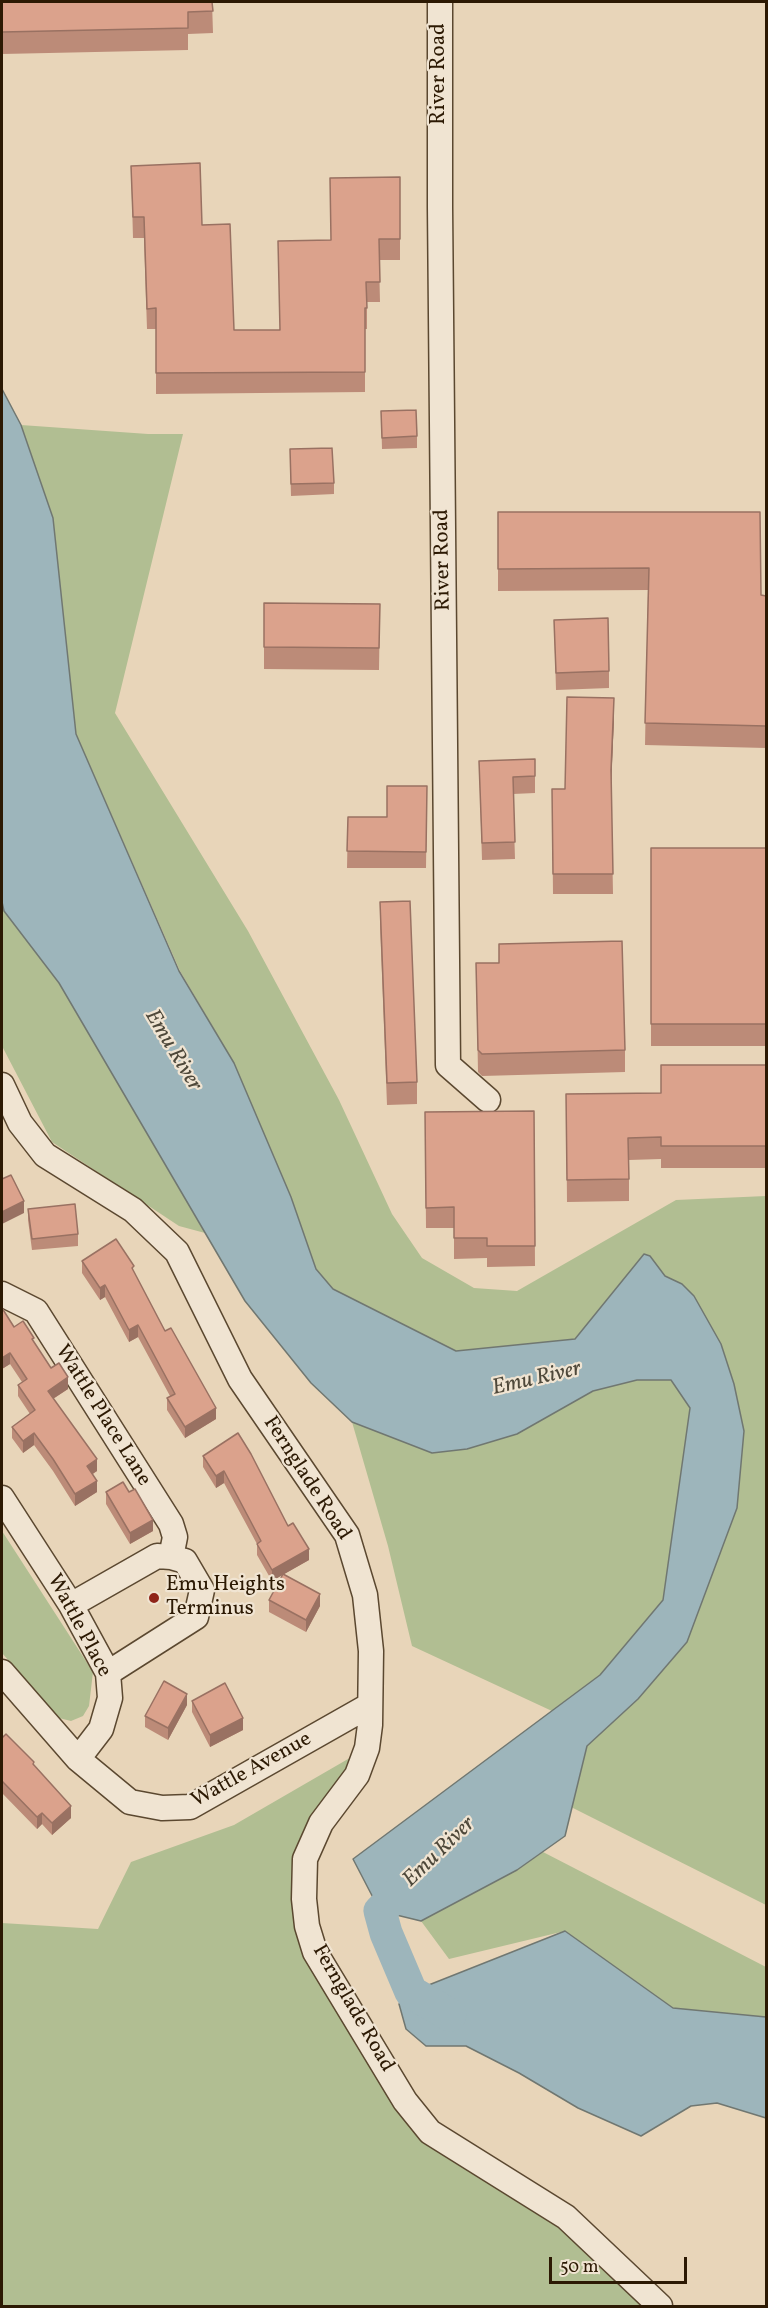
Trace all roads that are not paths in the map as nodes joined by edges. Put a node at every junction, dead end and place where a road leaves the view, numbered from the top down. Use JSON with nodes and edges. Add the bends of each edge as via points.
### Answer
{"nodes":[{"id":1,"x":440,"y":2,"type":"edge"},
{"id":2,"x":2,"y":1085,"type":"edge"},
{"id":3,"x":488,"y":1100,"type":"dead end"},
{"id":4,"x":2,"y":1294,"type":"edge"},
{"id":5,"x":2,"y":1498,"type":"edge"},
{"id":6,"x":171,"y":1557,"type":"junction"},
{"id":7,"x":71,"y":1605,"type":"junction"},
{"id":8,"x":2,"y":1672,"type":"edge"},
{"id":9,"x":108,"y":1673,"type":"junction"},
{"id":10,"x":370,"y":1705,"type":"junction"},
{"id":11,"x":78,"y":1759,"type":"junction"},
{"id":12,"x":660,"y":2307,"type":"edge"}],
"edges":[{"from":1,"to":3,"type":"street","name":"River Road","via":[[448,1065]]},
{"from":2,"to":10,"type":"street","name":"Fernglade Road","via":[[20,1123],[45,1155],[133,1210],[177,1252],[240,1379],[347,1535],[365,1595],[371,1651]]},
{"from":4,"to":6,"type":"street","name":"Wattle Place Lane","via":[[36,1311],[171,1524],[175,1537]]},
{"from":5,"to":7,"type":"street","name":"Wattle Place"},
{"from":6,"to":7,"type":"street","via":[[157,1556]]},
{"from":6,"to":9,"type":"street","via":[[185,1561],[202,1590],[196,1617]]},
{"from":7,"to":9,"type":"street","name":"Wattle Place"},
{"from":8,"to":11,"type":"street","name":"Wattle Avenue"},
{"from":9,"to":11,"type":"street","name":"Wattle Place","via":[[110,1698],[100,1729]]},
{"from":10,"to":11,"type":"street","name":"Wattle Avenue","via":[[190,1807],[162,1808],[130,1802]]},
{"from":10,"to":12,"type":"street","name":"Fernglade Road","via":[[367,1748],[357,1775],[321,1823],[304,1858],[307,1926],[315,1952],[405,2101],[430,2132],[566,2217]]}]}
